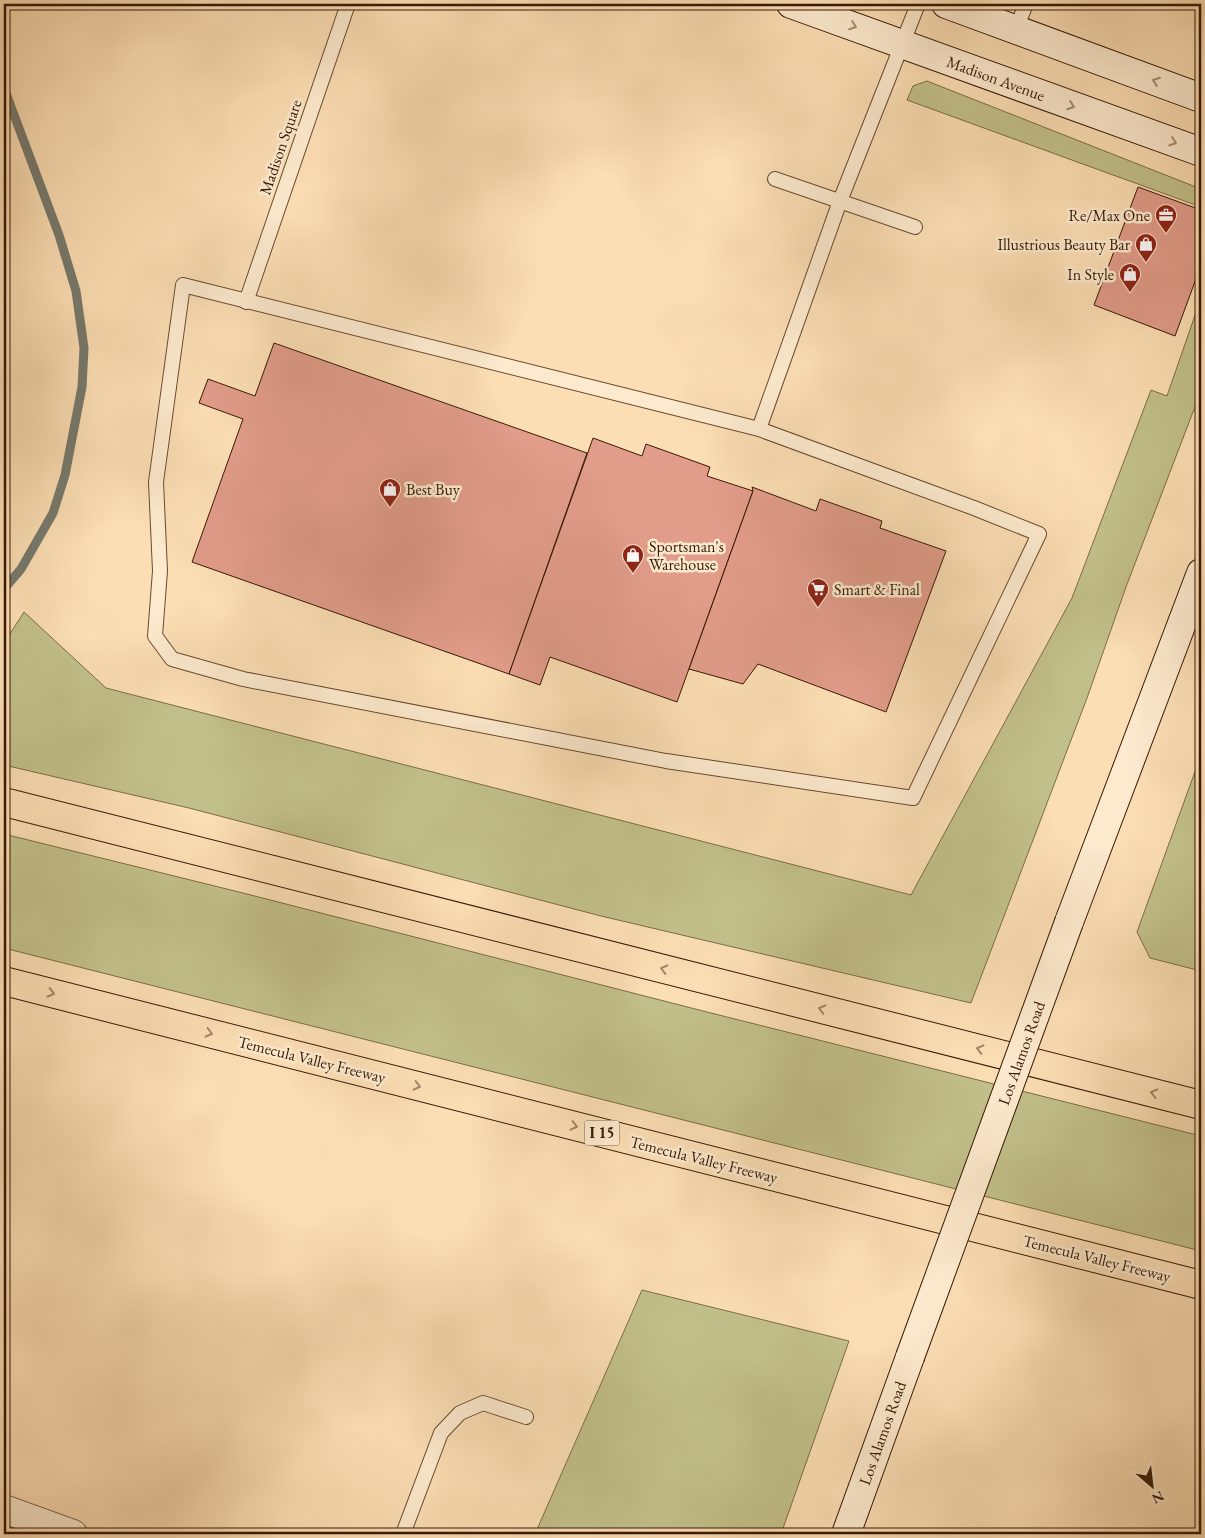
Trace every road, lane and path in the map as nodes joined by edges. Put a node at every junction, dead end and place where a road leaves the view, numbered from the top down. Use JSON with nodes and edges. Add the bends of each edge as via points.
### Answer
{"nodes":[{"id":1,"x":348,"y":4,"type":"edge"},
{"id":2,"x":791,"y":4,"type":"edge"},
{"id":3,"x":918,"y":4,"type":"edge"},
{"id":4,"x":946,"y":4,"type":"edge"},
{"id":5,"x":1026,"y":4,"type":"edge"},
{"id":6,"x":1016,"y":29,"type":"junction"},
{"id":7,"x":902,"y":43,"type":"junction"},
{"id":8,"x":1201,"y":98,"type":"edge"},
{"id":9,"x":1201,"y":152,"type":"edge"},
{"id":10,"x":775,"y":179,"type":"dead end"},
{"id":11,"x":840,"y":202,"type":"junction"},
{"id":12,"x":915,"y":227,"type":"dead end"},
{"id":13,"x":246,"y":302,"type":"junction"},
{"id":14,"x":758,"y":430,"type":"junction"},
{"id":15,"x":1201,"y":573,"type":"edge"},
{"id":16,"x":4,"y":802,"type":"edge"},
{"id":17,"x":4,"y":981,"type":"edge"},
{"id":18,"x":1201,"y":1105,"type":"edge"},
{"id":19,"x":1201,"y":1285,"type":"edge"},
{"id":20,"x":526,"y":1417,"type":"dead end"},
{"id":21,"x":4,"y":1509,"type":"edge"},
{"id":22,"x":73,"y":1534,"type":"edge"},
{"id":23,"x":403,"y":1534,"type":"edge"},
{"id":24,"x":846,"y":1534,"type":"edge"}],
"edges":[{"from":1,"to":13,"type":"lane","name":"Madison Square"},
{"from":2,"to":7,"type":"main road","name":"Madison Avenue","one_way":true},
{"from":3,"to":7,"type":"lane"},
{"from":4,"to":6,"type":"main road"},
{"from":5,"to":6,"type":"lane"},
{"from":8,"to":6,"type":"main road","one_way":true},
{"from":7,"to":9,"type":"main road","name":"Madison Avenue","one_way":true},
{"from":7,"to":11,"type":"lane"},
{"from":10,"to":11,"type":"lane"},
{"from":11,"to":12,"type":"lane"},
{"from":11,"to":14,"type":"lane"},
{"from":13,"to":14,"type":"lane"},
{"from":13,"to":14,"type":"lane","via":[[183,285],[156,482],[160,571],[155,636],[172,659],[252,681],[666,761],[913,798],[1039,534]]},
{"from":15,"to":24,"type":"main road","name":"Los Alamos Road","bridge":true,"via":[[1069,922]]},
{"from":18,"to":16,"type":"highway","one_way":true},
{"from":17,"to":19,"type":"highway","name":"Temecula Valley Freeway","number":"I 15","one_way":true},
{"from":20,"to":23,"type":"lane","via":[[484,1403],[460,1412],[441,1433]]},
{"from":21,"to":22,"type":"main road"}]}
